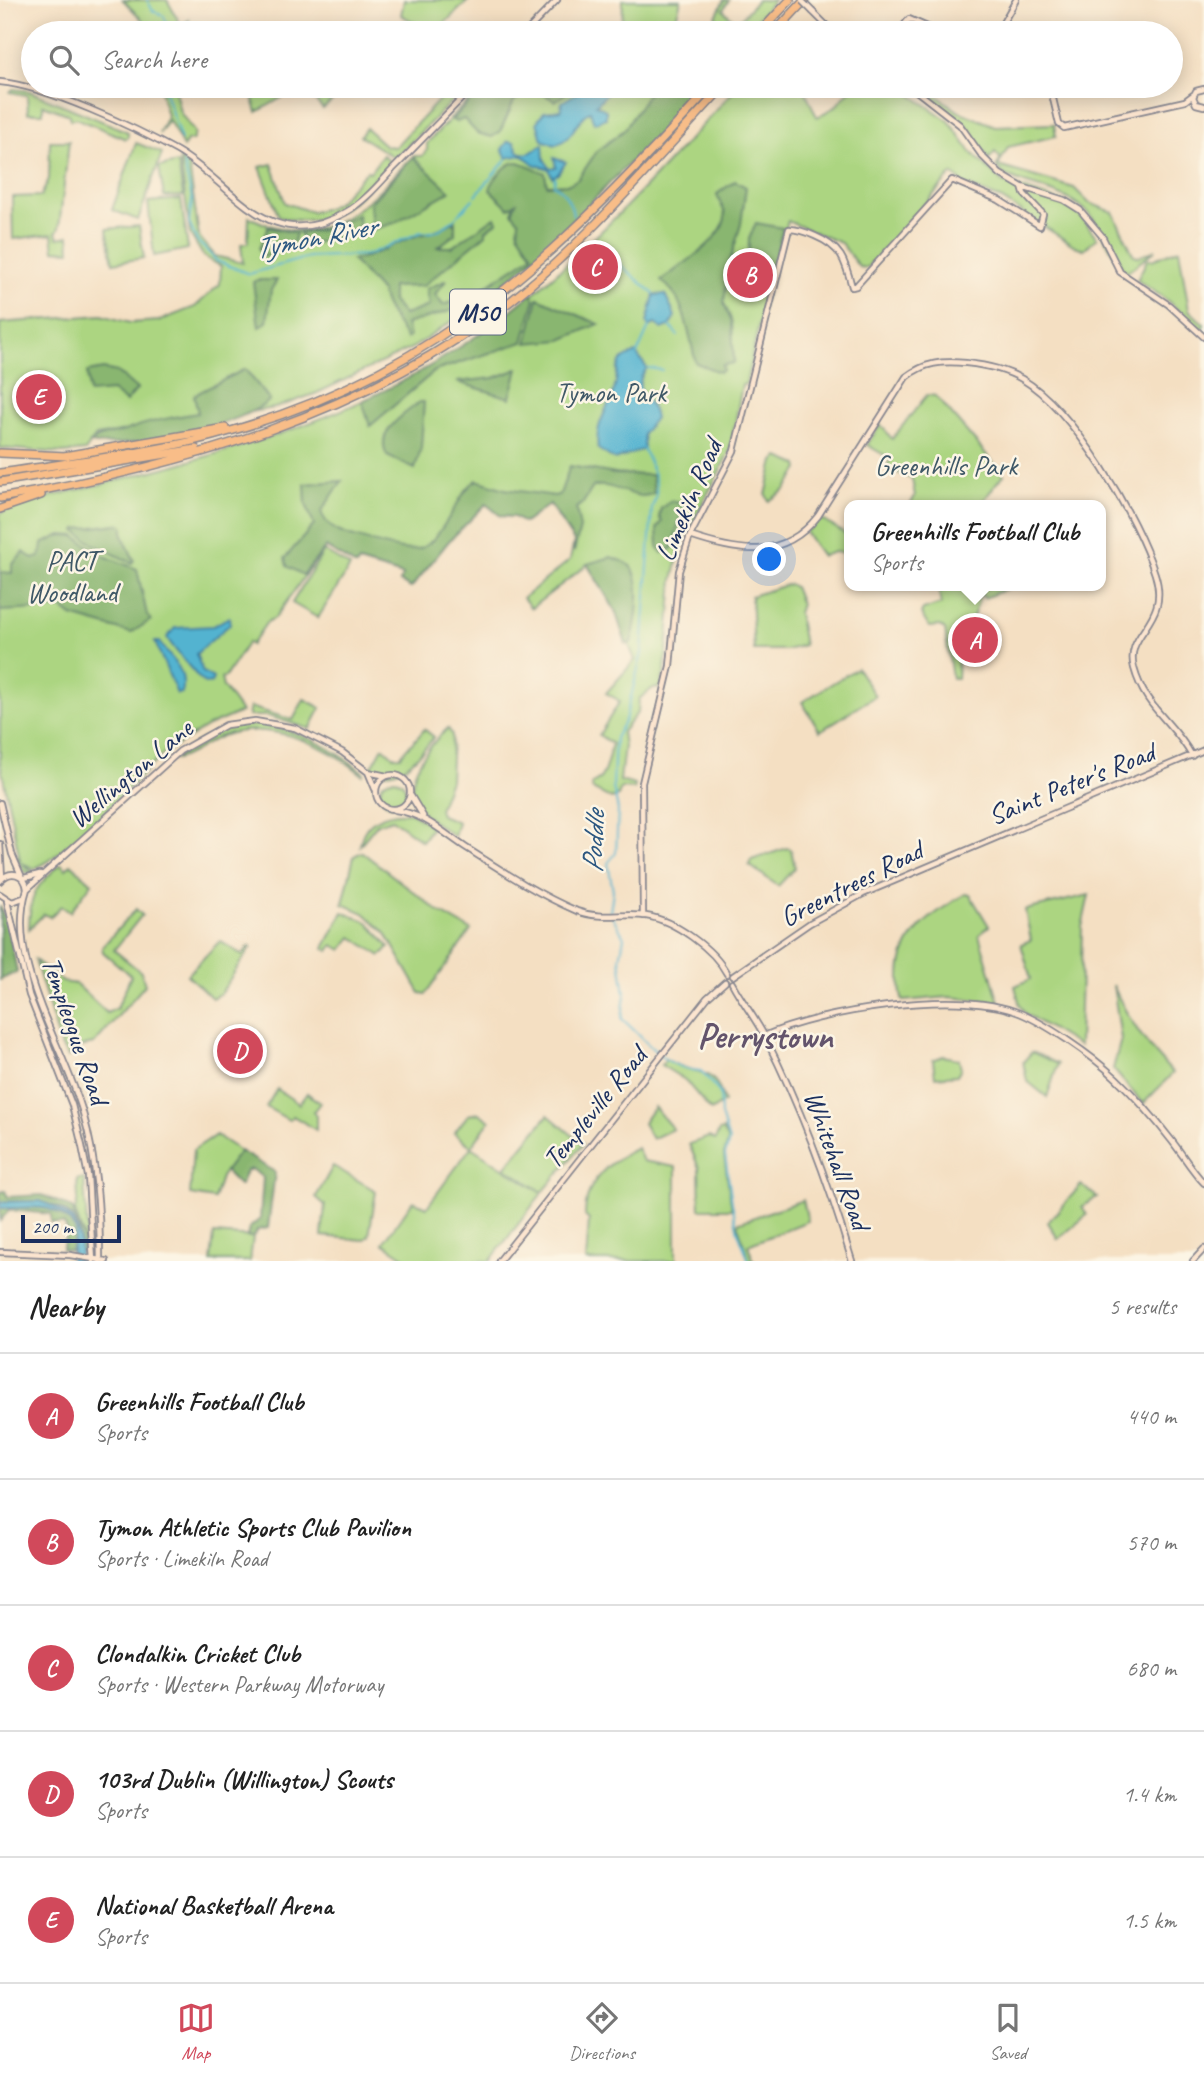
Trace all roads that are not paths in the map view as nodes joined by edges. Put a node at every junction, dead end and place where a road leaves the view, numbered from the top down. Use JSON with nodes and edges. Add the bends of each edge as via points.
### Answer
{"nodes":[{"id":1,"x":557,"y":0,"type":"edge"},
{"id":2,"x":790,"y":0,"type":"edge"},
{"id":3,"x":1016,"y":0,"type":"edge"},
{"id":4,"x":803,"y":2,"type":"edge"},
{"id":5,"x":537,"y":21,"type":"edge"},
{"id":6,"x":771,"y":21,"type":"edge"},
{"id":7,"x":785,"y":21,"type":"edge"},
{"id":8,"x":822,"y":21,"type":"edge"},
{"id":9,"x":1004,"y":21,"type":"edge"},
{"id":10,"x":0,"y":82,"type":"edge"},
{"id":11,"x":21,"y":87,"type":"edge"},
{"id":12,"x":1204,"y":89,"type":"edge"},
{"id":13,"x":1194,"y":95,"type":"junction"},
{"id":14,"x":59,"y":98,"type":"edge"},
{"id":15,"x":462,"y":98,"type":"edge"},
{"id":16,"x":701,"y":98,"type":"edge"},
{"id":17,"x":713,"y":98,"type":"edge"},
{"id":18,"x":926,"y":98,"type":"edge"},
{"id":19,"x":1053,"y":98,"type":"edge"},
{"id":20,"x":1185,"y":101,"type":"junction"},
{"id":21,"x":1196,"y":104,"type":"junction"},
{"id":22,"x":1204,"y":106,"type":"edge"},
{"id":23,"x":1022,"y":187,"type":"junction"},
{"id":24,"x":1204,"y":337,"type":"edge"},
{"id":25,"x":278,"y":416,"type":"junction"},
{"id":26,"x":237,"y":440,"type":"junction"},
{"id":27,"x":183,"y":443,"type":"junction"},
{"id":28,"x":0,"y":452,"type":"edge"},
{"id":29,"x":64,"y":456,"type":"junction"},
{"id":30,"x":0,"y":473,"type":"edge"},
{"id":31,"x":0,"y":482,"type":"edge"},
{"id":32,"x":68,"y":485,"type":"junction"},
{"id":33,"x":0,"y":498,"type":"edge"},
{"id":34,"x":0,"y":509,"type":"edge"},
{"id":35,"x":690,"y":536,"type":"junction"},
{"id":36,"x":1204,"y":750,"type":"edge"},
{"id":37,"x":1192,"y":756,"type":"junction"},
{"id":38,"x":368,"y":772,"type":"junction"},
{"id":39,"x":387,"y":776,"type":"junction"},
{"id":40,"x":376,"y":790,"type":"junction"},
{"id":41,"x":410,"y":796,"type":"junction"},
{"id":42,"x":0,"y":803,"type":"edge"},
{"id":43,"x":395,"y":810,"type":"junction"},
{"id":44,"x":424,"y":817,"type":"junction"},
{"id":45,"x":0,"y":844,"type":"edge"},
{"id":46,"x":955,"y":854,"type":"joint"},
{"id":47,"x":41,"y":874,"type":"junction"},
{"id":48,"x":22,"y":877,"type":"junction"},
{"id":49,"x":1,"y":880,"type":"edge"},
{"id":50,"x":27,"y":890,"type":"junction"},
{"id":51,"x":0,"y":894,"type":"edge"},
{"id":52,"x":23,"y":898,"type":"junction"},
{"id":53,"x":4,"y":901,"type":"edge"},
{"id":54,"x":643,"y":916,"type":"junction"},
{"id":55,"x":730,"y":975,"type":"junction"},
{"id":56,"x":725,"y":982,"type":"junction"},
{"id":57,"x":732,"y":983,"type":"junction"},
{"id":58,"x":764,"y":1036,"type":"junction"},
{"id":59,"x":97,"y":1175,"type":"junction"},
{"id":60,"x":88,"y":1176,"type":"junction"},
{"id":61,"x":1204,"y":1183,"type":"edge"},
{"id":62,"x":92,"y":1242,"type":"junction"},
{"id":63,"x":1204,"y":1249,"type":"edge"},
{"id":64,"x":0,"y":1252,"type":"edge"},
{"id":65,"x":85,"y":1257,"type":"junction"},
{"id":66,"x":93,"y":1260,"type":"edge"},
{"id":67,"x":102,"y":1261,"type":"edge"},
{"id":68,"x":499,"y":1261,"type":"edge"},
{"id":69,"x":852,"y":1261,"type":"edge"},
{"id":70,"x":1193,"y":1261,"type":"edge"}],
"edges":[{"from":1,"to":5,"type":"street"},
{"from":2,"to":6,"type":"highway"},
{"from":3,"to":9,"type":"street"},
{"from":4,"to":7,"type":"highway"},
{"from":4,"to":8,"type":"street","bridge":true},
{"from":10,"to":11,"type":"street"},
{"from":12,"to":13,"type":"street"},
{"from":13,"to":20,"type":"street"},
{"from":13,"to":21,"type":"street"},
{"from":14,"to":15,"type":"street","via":[[165,145],[201,167],[250,211],[298,225],[325,222],[353,208]]},
{"from":16,"to":25,"type":"highway","number":"M50","via":[[594,211],[461,325],[366,380]]},
{"from":17,"to":26,"type":"highway","number":"M50","via":[[575,244],[471,330],[404,373],[362,393]]},
{"from":18,"to":23,"type":"street","via":[[956,121],[993,168]]},
{"from":19,"to":20,"type":"street","via":[[1059,124],[1065,128]]},
{"from":20,"to":21,"type":"street"},
{"from":21,"to":22,"type":"street"},
{"from":23,"to":24,"type":"street","via":[[1080,210],[1102,236],[1120,272],[1175,310]]},
{"from":23,"to":35,"type":"street","name":"Limekiln Road","via":[[1043,214],[1041,226],[955,180],[852,287],[838,248],[799,229],[789,229],[734,451]]},
{"from":25,"to":27,"type":"highway","number":"M50"},
{"from":25,"to":29,"type":"highway","number":"M50"},
{"from":26,"to":31,"type":"highway","number":"M50"},
{"from":26,"to":32,"type":"highway","number":"M50"},
{"from":27,"to":29,"type":"highway","number":"M50"},
{"from":27,"to":30,"type":"highway","number":"M50"},
{"from":28,"to":29,"type":"highway","number":"M50"},
{"from":32,"to":33,"type":"highway","number":"M50"},
{"from":32,"to":34,"type":"highway","number":"M50"},
{"from":35,"to":37,"type":"street","via":[[746,550],[789,540],[818,516],[906,377],[927,363],[1002,370],[1024,380],[1072,426],[1138,531],[1160,599],[1155,615],[1141,632],[1133,663],[1149,702]]},
{"from":35,"to":54,"type":"street","name":"Limekiln Road","via":[[678,575],[668,674],[642,783]]},
{"from":36,"to":37,"type":"street","name":"Saint Peter's Road"},
{"from":37,"to":46,"type":"street","name":"Saint Peter's Road"},
{"from":38,"to":39,"type":"street","name":"Wellington Lane"},
{"from":38,"to":40,"type":"street","name":"Wellington Lane"},
{"from":38,"to":47,"type":"street","name":"Wellington Lane","via":[[342,752],[295,728],[255,721],[226,725],[180,751]]},
{"from":39,"to":40,"type":"street"},
{"from":39,"to":41,"type":"street","via":[[406,780]]},
{"from":40,"to":43,"type":"street","via":[[384,807]]},
{"from":41,"to":43,"type":"street"},
{"from":41,"to":44,"type":"street"},
{"from":42,"to":48,"type":"street"},
{"from":43,"to":44,"type":"street"},
{"from":44,"to":54,"type":"street","via":[[555,901],[586,914]]},
{"from":45,"to":49,"type":"street"},
{"from":46,"to":55,"type":"street","name":"Greentrees Road","via":[[834,909]]},
{"from":47,"to":48,"type":"street","name":"Wellington Lane"},
{"from":47,"to":50,"type":"street","name":"Wellington Lane"},
{"from":48,"to":49,"type":"street","name":"Wellington Lane","via":[[9,874]]},
{"from":48,"to":50,"type":"street"},
{"from":50,"to":52,"type":"street","name":"Wellington Lane"},
{"from":51,"to":53,"type":"street"},
{"from":52,"to":53,"type":"street"},
{"from":52,"to":59,"type":"street","name":"Templeogue Road","via":[[23,936],[34,982],[79,1101]]},
{"from":53,"to":60,"type":"street","name":"Templeogue Road","via":[[29,995],[72,1105]]},
{"from":54,"to":55,"type":"street","via":[[682,932]]},
{"from":55,"to":56,"type":"street"},
{"from":55,"to":57,"type":"street"},
{"from":56,"to":57,"type":"street"},
{"from":56,"to":68,"type":"street","name":"Templeville Road","via":[[707,998]]},
{"from":57,"to":58,"type":"street","name":"Whitehall Road"},
{"from":58,"to":61,"type":"street","via":[[815,1020],[897,1007],[967,1002],[1015,1011],[1114,1076]]},
{"from":58,"to":69,"type":"street","name":"Whitehall Road","via":[[819,1156]]},
{"from":59,"to":60,"type":"street"},
{"from":59,"to":67,"type":"street","name":"Templeogue Road"},
{"from":60,"to":62,"type":"street","name":"Templeogue Road"},
{"from":62,"to":65,"type":"street"},
{"from":62,"to":66,"type":"street","name":"Templeogue Road"},
{"from":63,"to":70,"type":"street"},
{"from":64,"to":65,"type":"street"},
{"from":65,"to":66,"type":"street"},
{"from":66,"to":67,"type":"street"}]}
